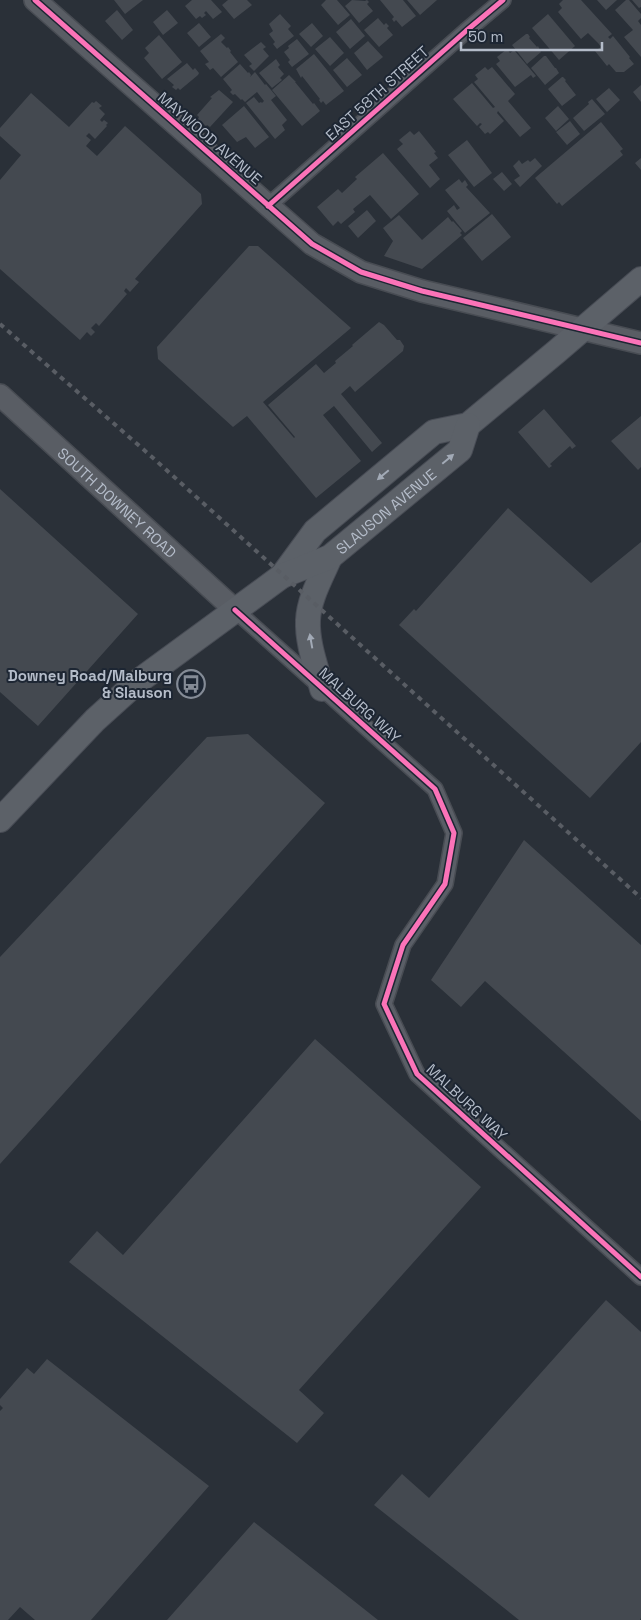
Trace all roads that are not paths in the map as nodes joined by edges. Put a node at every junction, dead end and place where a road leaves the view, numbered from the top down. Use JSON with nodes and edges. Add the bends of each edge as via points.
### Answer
{"nodes":[{"id":1,"x":35,"y":0,"type":"edge"},
{"id":2,"x":503,"y":0,"type":"edge"},
{"id":3,"x":268,"y":206,"type":"junction"},
{"id":4,"x":641,"y":279,"type":"edge"},
{"id":5,"x":582,"y":330,"type":"junction"},
{"id":6,"x":641,"y":342,"type":"edge"},
{"id":7,"x":0,"y":396,"type":"edge"},
{"id":8,"x":468,"y":425,"type":"junction"},
{"id":9,"x":330,"y":557,"type":"junction"},
{"id":10,"x":282,"y":576,"type":"junction"},
{"id":11,"x":228,"y":615,"type":"junction"},
{"id":12,"x":322,"y":688,"type":"junction"},
{"id":13,"x":0,"y":820,"type":"edge"},
{"id":14,"x":641,"y":1277,"type":"edge"}],
"edges":[{"from":1,"to":3,"type":"street","name":"MAYWOOD AVENUE"},
{"from":2,"to":3,"type":"street","name":"EAST 58TH STREET"},
{"from":3,"to":5,"type":"street","name":"MAYWOOD AVENUE","via":[[312,244],[361,272],[422,291]]},
{"from":4,"to":5,"type":"main road","name":"SLAUSON AVENUE"},
{"from":5,"to":6,"type":"street","name":"MAYWOOD AVENUE"},
{"from":5,"to":8,"type":"main road","name":"SLAUSON AVENUE"},
{"from":7,"to":11,"type":"street","name":"SOUTH DOWNEY ROAD"},
{"from":9,"to":8,"type":"main road","name":"SLAUSON AVENUE","one_way":true,"via":[[460,450]]},
{"from":8,"to":10,"type":"main road","name":"SLAUSON AVENUE","one_way":true,"via":[[434,432],[315,532]]},
{"from":9,"to":10,"type":"main road","name":"SLAUSON AVENUE"},
{"from":12,"to":9,"type":"main road","one_way":true,"via":[[309,640],[308,619]]},
{"from":10,"to":11,"type":"main road","name":"SLAUSON AVENUE"},
{"from":11,"to":12,"type":"street","name":"MALBURG WAY"},
{"from":11,"to":13,"type":"main road","name":"SLAUSON AVENUE","via":[[136,684],[95,720]]},
{"from":12,"to":14,"type":"street","name":"MALBURG WAY","via":[[434,789],[454,833],[445,884],[403,945],[384,1004],[416,1074]]}]}
